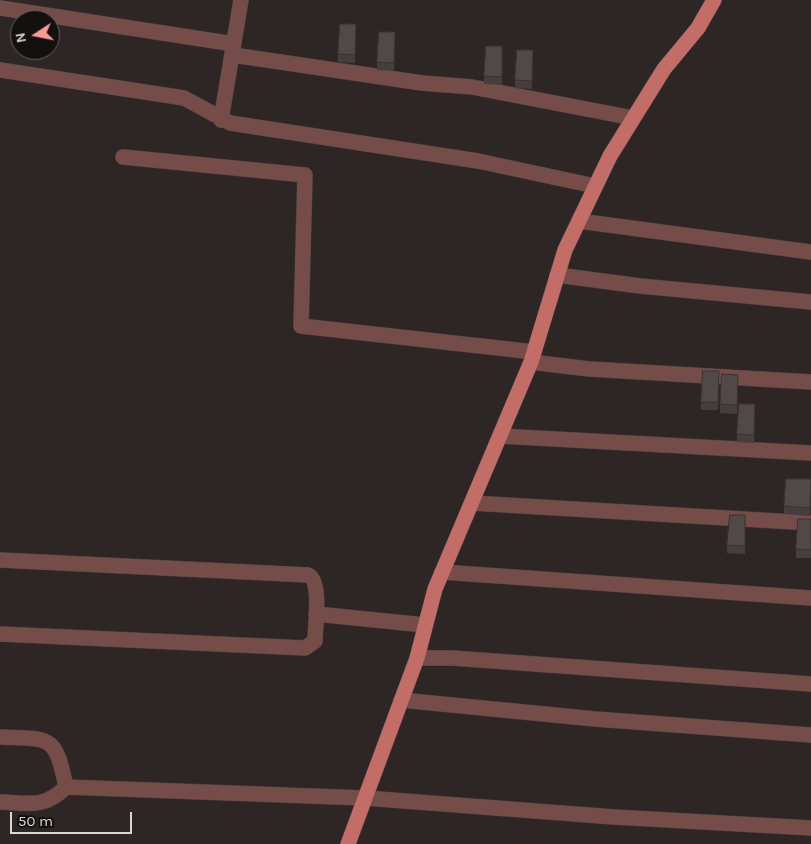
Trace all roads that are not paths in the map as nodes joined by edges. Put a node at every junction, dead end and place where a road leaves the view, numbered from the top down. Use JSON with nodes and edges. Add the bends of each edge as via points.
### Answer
{"nodes":[{"id":1,"x":241,"y":0,"type":"edge"},
{"id":2,"x":714,"y":0,"type":"edge"},
{"id":3,"x":0,"y":8,"type":"edge"},
{"id":4,"x":234,"y":49,"type":"junction"},
{"id":5,"x":0,"y":70,"type":"edge"},
{"id":6,"x":633,"y":118,"type":"junction"},
{"id":7,"x":221,"y":120,"type":"junction"},
{"id":8,"x":123,"y":157,"type":"dead end"},
{"id":9,"x":595,"y":186,"type":"junction"},
{"id":10,"x":579,"y":221,"type":"junction"},
{"id":11,"x":811,"y":252,"type":"edge"},
{"id":12,"x":557,"y":275,"type":"junction"},
{"id":13,"x":811,"y":302,"type":"edge"},
{"id":14,"x":532,"y":357,"type":"junction"},
{"id":15,"x":811,"y":382,"type":"edge"},
{"id":16,"x":500,"y":436,"type":"junction"},
{"id":17,"x":811,"y":453,"type":"edge"},
{"id":18,"x":472,"y":503,"type":"junction"},
{"id":19,"x":811,"y":523,"type":"edge"},
{"id":20,"x":0,"y":560,"type":"edge"},
{"id":21,"x":442,"y":572,"type":"junction"},
{"id":22,"x":811,"y":598,"type":"edge"},
{"id":23,"x":316,"y":614,"type":"junction"},
{"id":24,"x":425,"y":625,"type":"junction"},
{"id":25,"x":0,"y":634,"type":"edge"},
{"id":26,"x":417,"y":658,"type":"junction"},
{"id":27,"x":811,"y":684,"type":"edge"},
{"id":28,"x":401,"y":700,"type":"junction"},
{"id":29,"x":811,"y":735,"type":"edge"},
{"id":30,"x":0,"y":737,"type":"edge"},
{"id":31,"x":66,"y":786,"type":"junction"},
{"id":32,"x":365,"y":798,"type":"junction"},
{"id":33,"x":0,"y":802,"type":"edge"},
{"id":34,"x":811,"y":828,"type":"edge"},
{"id":35,"x":348,"y":844,"type":"edge"}],
"edges":[{"from":1,"to":4,"type":"street"},
{"from":2,"to":6,"type":"main road","via":[[698,28],[664,69]]},
{"from":3,"to":4,"type":"street"},
{"from":4,"to":6,"type":"street","via":[[422,83],[472,87]]},
{"from":4,"to":7,"type":"street"},
{"from":5,"to":7,"type":"street","via":[[184,98]]},
{"from":6,"to":9,"type":"main road"},
{"from":7,"to":9,"type":"street","via":[[478,161]]},
{"from":8,"to":14,"type":"street","via":[[305,175],[301,326]]},
{"from":9,"to":10,"type":"main road"},
{"from":10,"to":11,"type":"street"},
{"from":10,"to":12,"type":"main road"},
{"from":12,"to":13,"type":"street"},
{"from":12,"to":14,"type":"main road"},
{"from":14,"to":15,"type":"street","via":[[589,369]]},
{"from":14,"to":16,"type":"main road"},
{"from":16,"to":17,"type":"street"},
{"from":16,"to":18,"type":"main road"},
{"from":18,"to":19,"type":"street"},
{"from":18,"to":21,"type":"main road"},
{"from":20,"to":23,"type":"street","via":[[308,575],[316,588]]},
{"from":21,"to":22,"type":"street"},
{"from":21,"to":24,"type":"main road"},
{"from":23,"to":24,"type":"street"},
{"from":23,"to":25,"type":"street","via":[[315,641],[305,648]]},
{"from":24,"to":26,"type":"main road"},
{"from":26,"to":27,"type":"street"},
{"from":26,"to":28,"type":"main road"},
{"from":28,"to":29,"type":"street"},
{"from":28,"to":32,"type":"main road"},
{"from":30,"to":31,"type":"street","via":[[40,739],[51,744],[60,756]]},
{"from":31,"to":32,"type":"street"},
{"from":31,"to":33,"type":"street","via":[[55,798],[42,804]]},
{"from":32,"to":34,"type":"street"},
{"from":32,"to":35,"type":"main road"}]}
